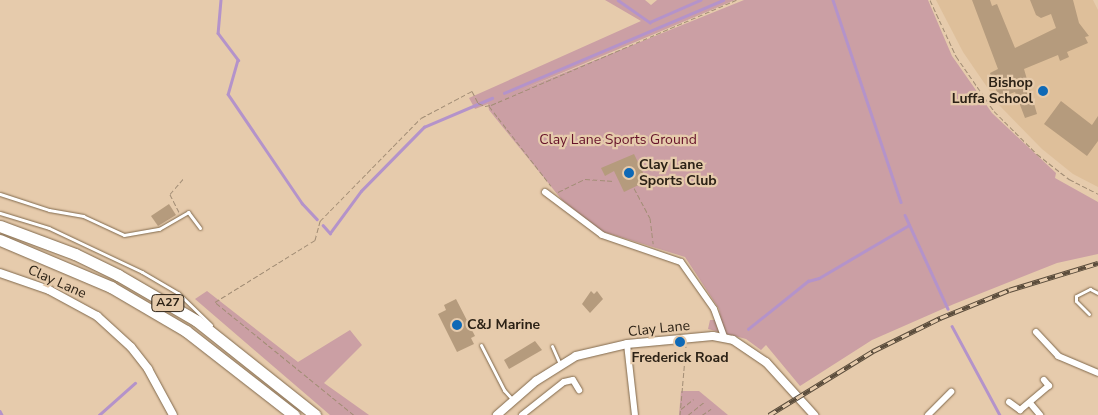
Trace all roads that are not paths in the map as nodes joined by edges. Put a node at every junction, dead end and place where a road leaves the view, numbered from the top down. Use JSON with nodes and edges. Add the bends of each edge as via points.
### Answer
{"nodes":[{"id":1,"x":545,"y":192,"type":"dead end"},
{"id":2,"x":0,"y":194,"type":"edge"},
{"id":3,"x":0,"y":213,"type":"edge"},
{"id":4,"x":0,"y":226,"type":"edge"},
{"id":5,"x":200,"y":228,"type":"dead end"},
{"id":6,"x":0,"y":240,"type":"edge"},
{"id":7,"x":0,"y":273,"type":"edge"},
{"id":8,"x":1096,"y":289,"type":"edge"},
{"id":9,"x":1098,"y":293,"type":"edge"},
{"id":10,"x":1089,"y":314,"type":"dead end"},
{"id":11,"x":1036,"y":332,"type":"dead end"},
{"id":12,"x":724,"y":336,"type":"junction"},
{"id":13,"x":228,"y":344,"type":"junction"},
{"id":14,"x":627,"y":344,"type":"junction"},
{"id":15,"x":481,"y":345,"type":"dead end"},
{"id":16,"x":552,"y":346,"type":"dead end"},
{"id":17,"x":560,"y":364,"type":"junction"},
{"id":18,"x":1098,"y":373,"type":"edge"},
{"id":19,"x":1044,"y":380,"type":"dead end"},
{"id":20,"x":579,"y":390,"type":"dead end"},
{"id":21,"x":951,"y":392,"type":"dead end"},
{"id":22,"x":514,"y":401,"type":"junction"},
{"id":23,"x":1009,"y":402,"type":"dead end"},
{"id":24,"x":1030,"y":403,"type":"junction"},
{"id":25,"x":173,"y":415,"type":"edge"},
{"id":26,"x":294,"y":415,"type":"edge"},
{"id":27,"x":315,"y":415,"type":"edge"},
{"id":28,"x":497,"y":415,"type":"edge"},
{"id":29,"x":522,"y":415,"type":"edge"},
{"id":30,"x":635,"y":415,"type":"edge"},
{"id":31,"x":814,"y":415,"type":"edge"},
{"id":32,"x":928,"y":415,"type":"edge"},
{"id":33,"x":1040,"y":415,"type":"edge"}],
"edges":[{"from":1,"to":12,"type":"street","via":[[602,235],[681,262],[714,310]]},
{"from":2,"to":5,"type":"lane","via":[[49,210],[83,216],[124,235],[159,229],[188,212]]},
{"from":3,"to":13,"type":"lane","via":[[50,228],[178,292]]},
{"from":4,"to":13,"type":"highway","number":"A27","via":[[31,236],[118,275],[197,320]]},
{"from":6,"to":26,"type":"highway","number":"A27","via":[[111,287],[186,330]]},
{"from":7,"to":25,"type":"street","name":"Clay Lane","via":[[57,293],[103,321],[131,347],[148,369]]},
{"from":8,"to":9,"type":"lane"},
{"from":8,"to":10,"type":"lane","via":[[1084,291],[1075,299]]},
{"from":11,"to":18,"type":"street","via":[[1058,356]]},
{"from":12,"to":14,"type":"street","name":"Clay Lane"},
{"from":12,"to":31,"type":"street","name":"Clay Lane","via":[[745,346],[766,362]]},
{"from":13,"to":27,"type":"highway","number":"A27"},
{"from":14,"to":17,"type":"street","name":"Clay Lane","via":[[576,356]]},
{"from":14,"to":30,"type":"street"},
{"from":15,"to":22,"type":"lane","via":[[504,390]]},
{"from":16,"to":17,"type":"lane"},
{"from":17,"to":22,"type":"street","name":"Clay Lane"},
{"from":19,"to":24,"type":"street","via":[[1049,386]]},
{"from":20,"to":29,"type":"street","via":[[573,380],[564,382]]},
{"from":21,"to":32,"type":"street"},
{"from":22,"to":28,"type":"street","name":"Clay Lane"},
{"from":23,"to":24,"type":"street","via":[[1020,410]]},
{"from":24,"to":33,"type":"street"}]}
